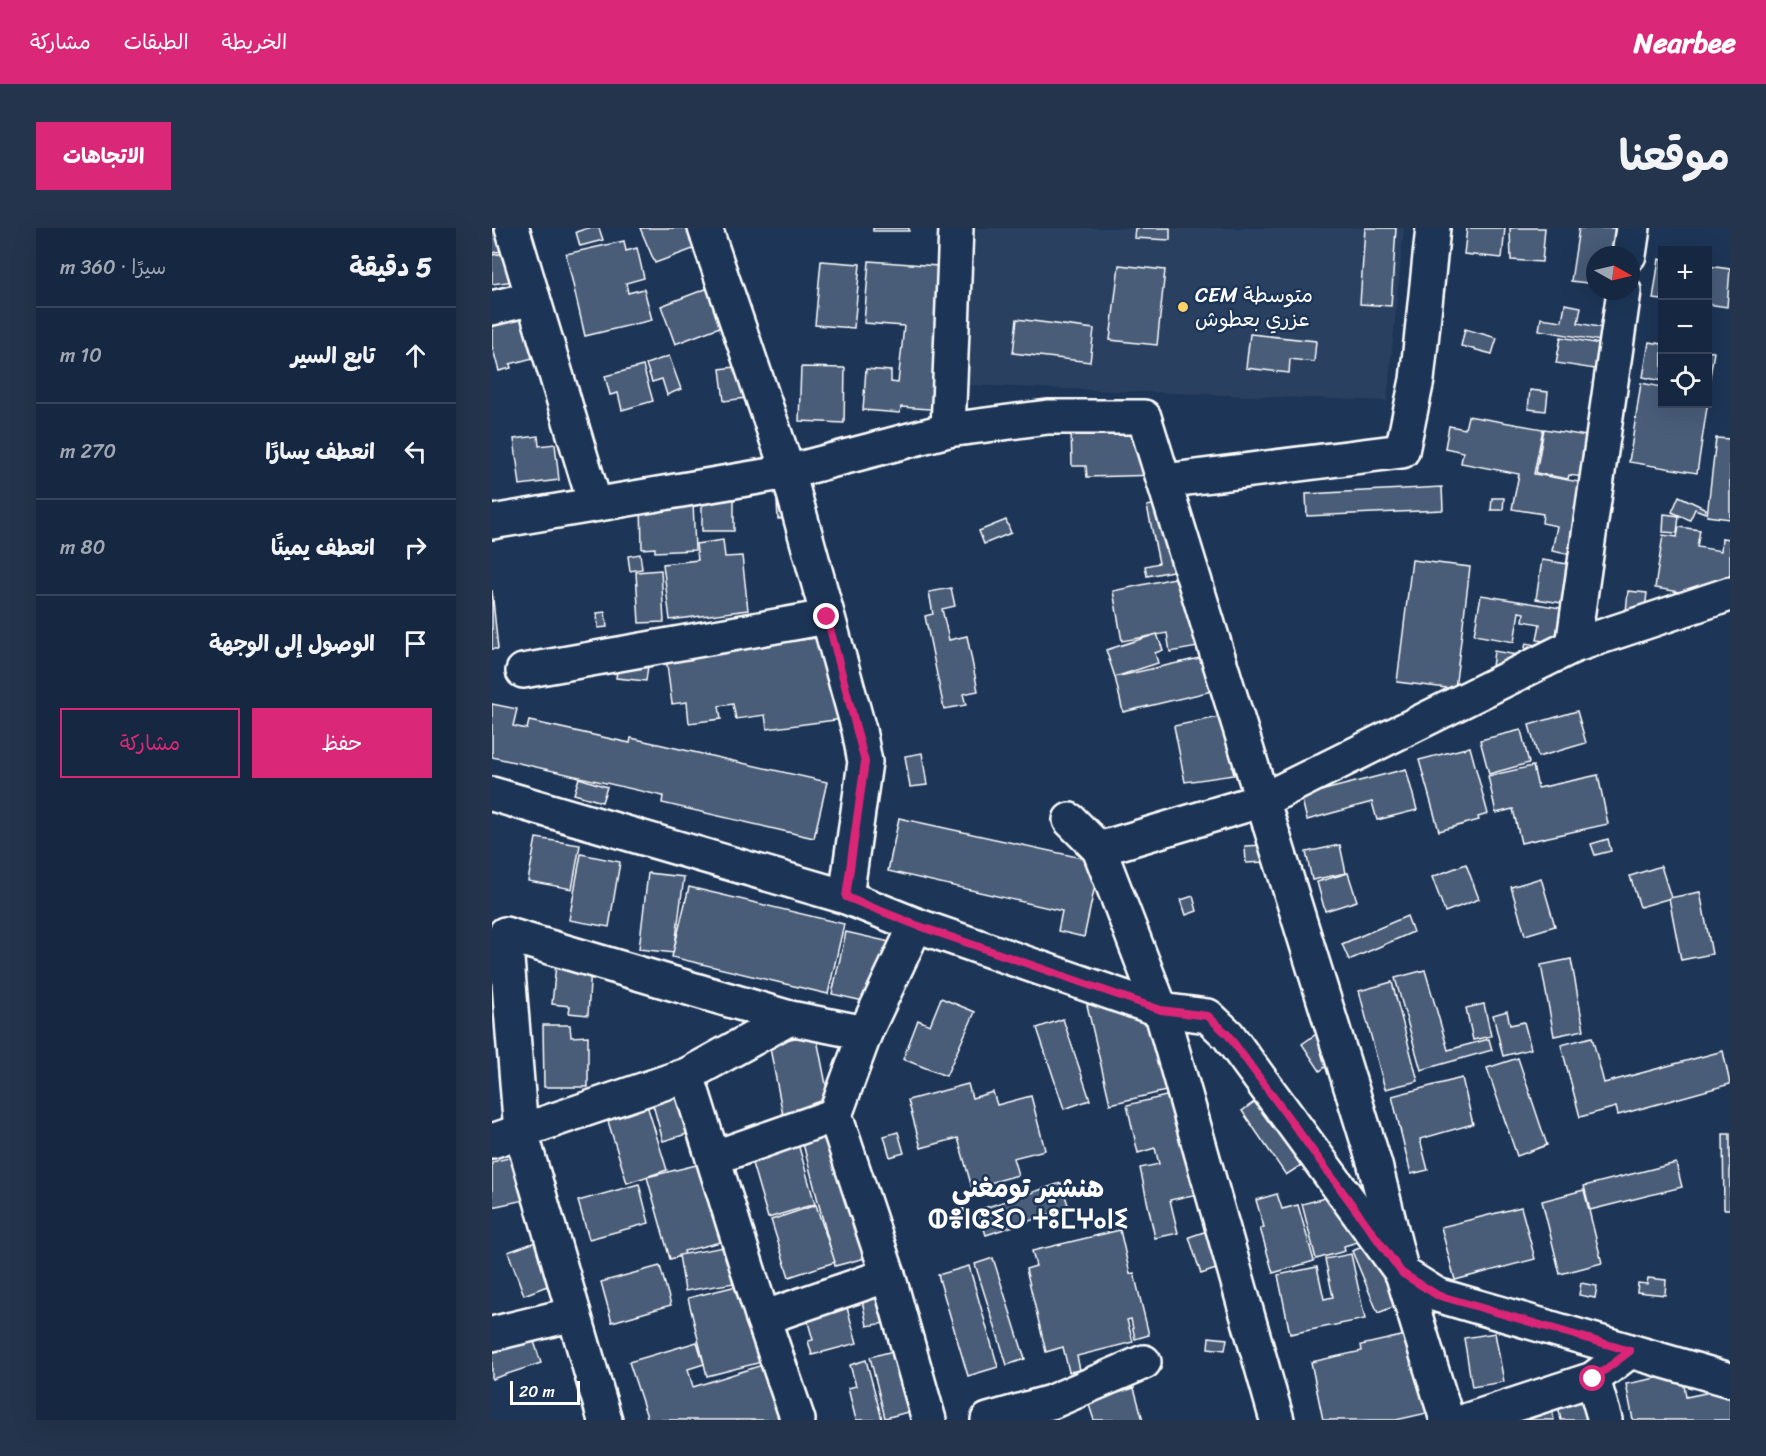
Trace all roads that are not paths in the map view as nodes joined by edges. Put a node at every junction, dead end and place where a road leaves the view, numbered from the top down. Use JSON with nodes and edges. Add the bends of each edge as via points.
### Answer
{"nodes":[{"id":1,"x":512,"y":228,"type":"edge"},
{"id":2,"x":705,"y":228,"type":"edge"},
{"id":3,"x":956,"y":228,"type":"edge"},
{"id":4,"x":1433,"y":228,"type":"edge"},
{"id":5,"x":1633,"y":228,"type":"edge"},
{"id":6,"x":1630,"y":246,"type":"edge"},
{"id":7,"x":533,"y":298,"type":"junction"},
{"id":8,"x":1623,"y":300,"type":"edge"},
{"id":9,"x":492,"y":308,"type":"edge"},
{"id":10,"x":948,"y":430,"type":"junction"},
{"id":11,"x":788,"y":472,"type":"junction"},
{"id":12,"x":1164,"y":481,"type":"junction"},
{"id":13,"x":595,"y":504,"type":"junction"},
{"id":14,"x":492,"y":522,"type":"edge"},
{"id":15,"x":1730,"y":594,"type":"edge"},
{"id":16,"x":827,"y":617,"type":"junction"},
{"id":17,"x":1573,"y":646,"type":"junction"},
{"id":18,"x":524,"y":671,"type":"dead end"},
{"id":19,"x":492,"y":794,"type":"edge"},
{"id":20,"x":1263,"y":800,"type":"junction"},
{"id":21,"x":1070,"y":820,"type":"dead end"},
{"id":22,"x":1099,"y":849,"type":"junction"},
{"id":23,"x":846,"y":897,"type":"junction"},
{"id":24,"x":916,"y":925,"type":"junction"},
{"id":25,"x":1161,"y":1010,"type":"junction"},
{"id":26,"x":790,"y":1018,"type":"junction"},
{"id":27,"x":865,"y":1033,"type":"junction"},
{"id":28,"x":687,"y":1075,"type":"junction"},
{"id":29,"x":835,"y":1115,"type":"junction"},
{"id":30,"x":506,"y":1136,"type":"edge"},
{"id":31,"x":713,"y":1158,"type":"junction"},
{"id":32,"x":1402,"y":1273,"type":"junction"},
{"id":33,"x":888,"y":1275,"type":"junction"},
{"id":34,"x":574,"y":1314,"type":"junction"},
{"id":35,"x":763,"y":1318,"type":"junction"},
{"id":36,"x":492,"y":1334,"type":"edge"},
{"id":37,"x":1630,"y":1351,"type":"junction"},
{"id":38,"x":1144,"y":1362,"type":"dead end"},
{"id":39,"x":1593,"y":1379,"type":"junction"},
{"id":40,"x":1730,"y":1380,"type":"edge"},
{"id":41,"x":1054,"y":1411,"type":"edge"},
{"id":42,"x":605,"y":1420,"type":"edge"},
{"id":43,"x":798,"y":1420,"type":"edge"},
{"id":44,"x":929,"y":1420,"type":"edge"},
{"id":45,"x":988,"y":1420,"type":"edge"},
{"id":46,"x":1277,"y":1420,"type":"edge"},
{"id":47,"x":1447,"y":1420,"type":"edge"},
{"id":48,"x":1468,"y":1420,"type":"edge"},
{"id":49,"x":1605,"y":1420,"type":"edge"}],
"edges":[{"from":1,"to":7,"type":"street"},
{"from":2,"to":11,"type":"street"},
{"from":3,"to":10,"type":"street"},
{"from":4,"to":12,"type":"street","via":[[1417,380],[1402,451]]},
{"from":5,"to":6,"type":"street"},
{"from":7,"to":9,"type":"street"},
{"from":7,"to":13,"type":"street"},
{"from":8,"to":17,"type":"street"},
{"from":10,"to":11,"type":"street"},
{"from":10,"to":12,"type":"street","via":[[1048,417],[1144,417]]},
{"from":11,"to":13,"type":"street"},
{"from":11,"to":16,"type":"street"},
{"from":12,"to":20,"type":"street"},
{"from":13,"to":14,"type":"street"},
{"from":15,"to":17,"type":"street"},
{"from":16,"to":18,"type":"street"},
{"from":16,"to":23,"type":"street","via":[[865,762]]},
{"from":17,"to":20,"type":"street"},
{"from":19,"to":23,"type":"street"},
{"from":20,"to":22,"type":"street"},
{"from":20,"to":32,"type":"street","via":[[1375,1166]]},
{"from":21,"to":22,"type":"street"},
{"from":22,"to":25,"type":"street"},
{"from":23,"to":24,"type":"street"},
{"from":24,"to":25,"type":"street"},
{"from":24,"to":27,"type":"street"},
{"from":25,"to":32,"type":"street","via":[[1208,1016],[1228,1035]]},
{"from":25,"to":46,"type":"street"},
{"from":26,"to":27,"type":"street"},
{"from":26,"to":28,"type":"street"},
{"from":26,"to":30,"type":"street","via":[[505,934]]},
{"from":27,"to":29,"type":"street"},
{"from":28,"to":30,"type":"street"},
{"from":28,"to":31,"type":"street"},
{"from":29,"to":31,"type":"street"},
{"from":29,"to":33,"type":"street"},
{"from":30,"to":34,"type":"street"},
{"from":31,"to":35,"type":"street"},
{"from":32,"to":37,"type":"street","via":[[1437,1295]]},
{"from":32,"to":47,"type":"street"},
{"from":33,"to":35,"type":"street"},
{"from":33,"to":44,"type":"street"},
{"from":34,"to":36,"type":"street"},
{"from":34,"to":42,"type":"street"},
{"from":35,"to":43,"type":"street"},
{"from":37,"to":39,"type":"street"},
{"from":37,"to":40,"type":"street"},
{"from":38,"to":41,"type":"street"},
{"from":39,"to":48,"type":"street"},
{"from":39,"to":49,"type":"street"},
{"from":41,"to":45,"type":"street"}]}
